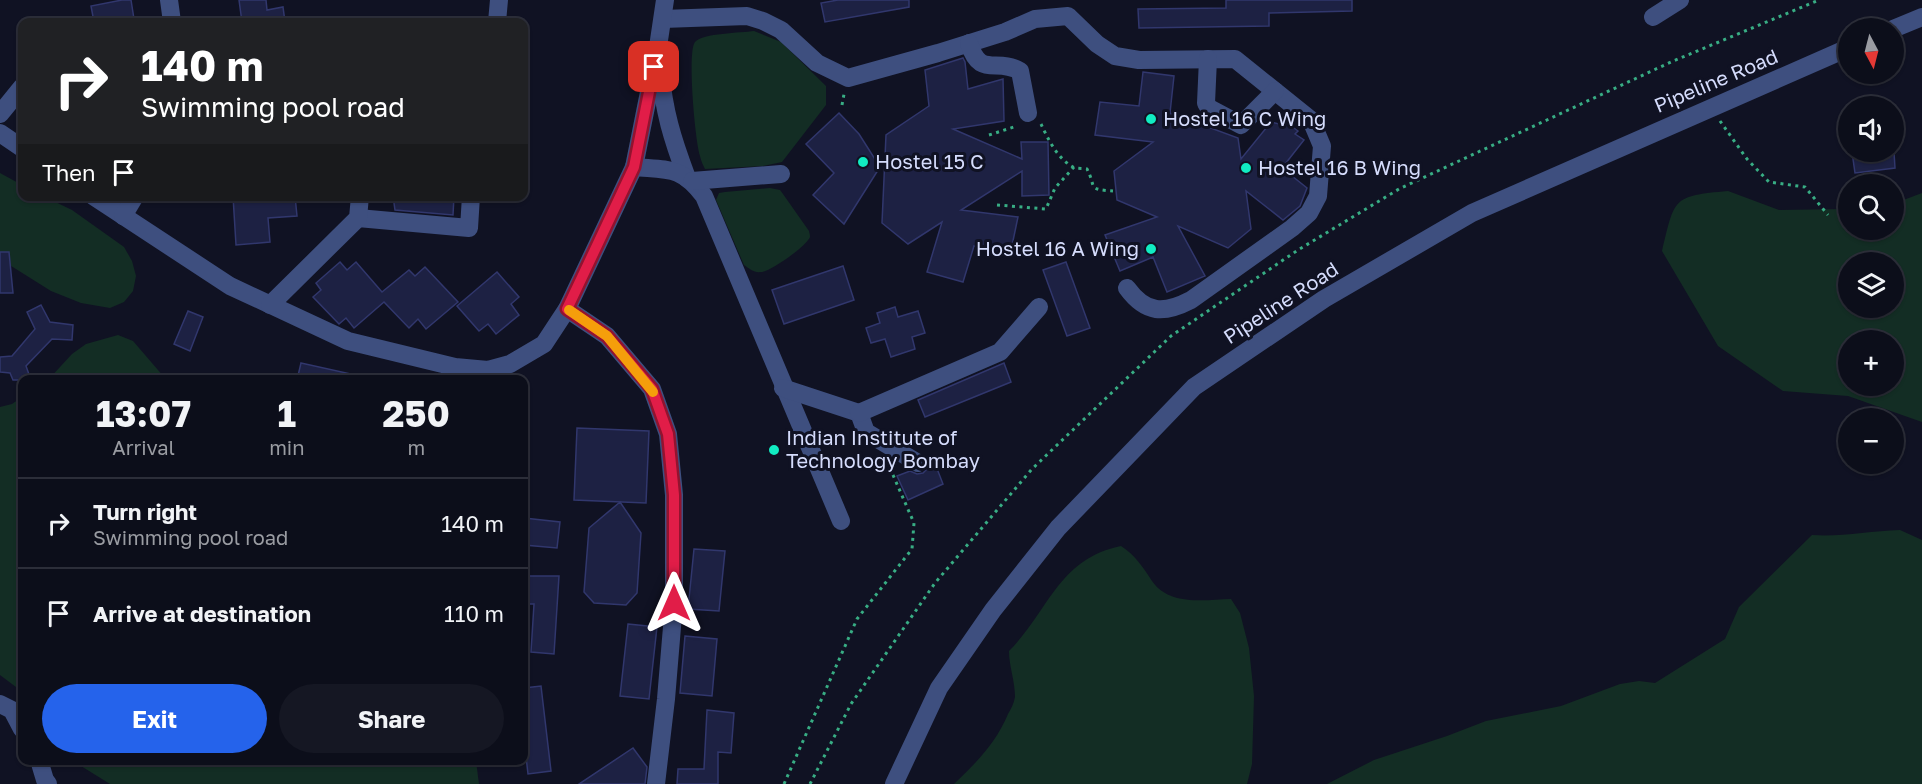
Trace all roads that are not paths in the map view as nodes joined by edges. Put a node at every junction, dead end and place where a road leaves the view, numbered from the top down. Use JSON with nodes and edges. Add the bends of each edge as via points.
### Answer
{"nodes":[{"id":1,"x":169,"y":0,"type":"edge"},
{"id":2,"x":499,"y":0,"type":"edge"},
{"id":3,"x":665,"y":0,"type":"edge"},
{"id":4,"x":1680,"y":0,"type":"edge"},
{"id":5,"x":1653,"y":17,"type":"dead end"},
{"id":6,"x":1922,"y":17,"type":"edge"},
{"id":7,"x":171,"y":18,"type":"edge"},
{"id":8,"x":497,"y":18,"type":"edge"},
{"id":9,"x":663,"y":19,"type":"junction"},
{"id":10,"x":1904,"y":24,"type":"edge"},
{"id":11,"x":969,"y":43,"type":"junction"},
{"id":12,"x":658,"y":47,"type":"junction"},
{"id":13,"x":1838,"y":52,"type":"edge"},
{"id":14,"x":1208,"y":59,"type":"junction"},
{"id":15,"x":1275,"y":91,"type":"junction"},
{"id":16,"x":18,"y":92,"type":"edge"},
{"id":17,"x":0,"y":114,"type":"edge"},
{"id":18,"x":1029,"y":120,"type":"road end"},
{"id":19,"x":0,"y":132,"type":"edge"},
{"id":20,"x":18,"y":145,"type":"edge"},
{"id":21,"x":634,"y":167,"type":"junction"},
{"id":22,"x":781,"y":174,"type":"dead end"},
{"id":23,"x":690,"y":179,"type":"junction"},
{"id":24,"x":100,"y":201,"type":"edge"},
{"id":25,"x":132,"y":201,"type":"edge"},
{"id":26,"x":360,"y":201,"type":"edge"},
{"id":27,"x":471,"y":201,"type":"edge"},
{"id":28,"x":123,"y":216,"type":"junction"},
{"id":29,"x":358,"y":218,"type":"junction"},
{"id":30,"x":1127,"y":288,"type":"dead end"},
{"id":31,"x":270,"y":305,"type":"junction"},
{"id":32,"x":1039,"y":307,"type":"dead end"},
{"id":33,"x":567,"y":309,"type":"junction"},
{"id":34,"x":783,"y":388,"type":"junction"},
{"id":35,"x":859,"y":413,"type":"junction"},
{"id":36,"x":918,"y":463,"type":"dead end"},
{"id":37,"x":841,"y":521,"type":"dead end"},
{"id":38,"x":0,"y":704,"type":"edge"},
{"id":39,"x":18,"y":721,"type":"edge"},
{"id":40,"x":40,"y":765,"type":"edge"},
{"id":41,"x":48,"y":784,"type":"edge"},
{"id":42,"x":656,"y":784,"type":"edge"},
{"id":43,"x":894,"y":784,"type":"edge"}],
"edges":[{"from":1,"to":7,"type":"lane"},
{"from":2,"to":8,"type":"lane"},
{"from":3,"to":9,"type":"lane"},
{"from":4,"to":5,"type":"lane"},
{"from":6,"to":10,"type":"lane"},
{"from":9,"to":11,"type":"lane","via":[[747,16],[763,21],[782,30],[817,63],[848,78]]},
{"from":9,"to":12,"type":"lane"},
{"from":11,"to":14,"type":"lane","via":[[1035,19],[1068,16],[1115,56],[1139,60]]},
{"from":11,"to":18,"type":"lane","via":[[980,64],[1010,65],[1020,71]]},
{"from":12,"to":21,"type":"lane"},
{"from":12,"to":23,"type":"lane","via":[[663,103],[671,136]]},
{"from":13,"to":43,"type":"lane","name":"Pipeline Road","via":[[1472,213],[1324,299],[1194,387],[1058,528],[993,610],[939,688]]},
{"from":14,"to":15,"type":"lane","via":[[1235,59]]},
{"from":14,"to":15,"type":"lane","via":[[1206,103],[1241,125]]},
{"from":15,"to":30,"type":"lane","via":[[1311,120],[1322,146],[1318,196],[1309,213],[1176,308],[1161,311],[1138,303]]},
{"from":16,"to":17,"type":"lane"},
{"from":19,"to":20,"type":"lane"},
{"from":21,"to":23,"type":"lane","via":[[676,170]]},
{"from":21,"to":33,"type":"lane"},
{"from":22,"to":23,"type":"lane"},
{"from":23,"to":34,"type":"lane","via":[[704,196]]},
{"from":24,"to":28,"type":"lane"},
{"from":25,"to":28,"type":"lane"},
{"from":26,"to":29,"type":"lane"},
{"from":27,"to":29,"type":"lane","via":[[469,228]]},
{"from":28,"to":31,"type":"lane","via":[[230,286]]},
{"from":29,"to":31,"type":"lane"},
{"from":31,"to":33,"type":"lane","via":[[348,341],[455,367],[488,369],[510,364],[544,344]]},
{"from":32,"to":35,"type":"lane","via":[[1000,352]]},
{"from":33,"to":42,"type":"lane","via":[[607,336],[652,389],[668,434],[674,495],[674,603]]},
{"from":34,"to":35,"type":"lane"},
{"from":34,"to":37,"type":"lane"},
{"from":35,"to":36,"type":"lane","via":[[866,432]]},
{"from":38,"to":39,"type":"lane","via":[[12,710]]},
{"from":40,"to":41,"type":"lane"}]}
